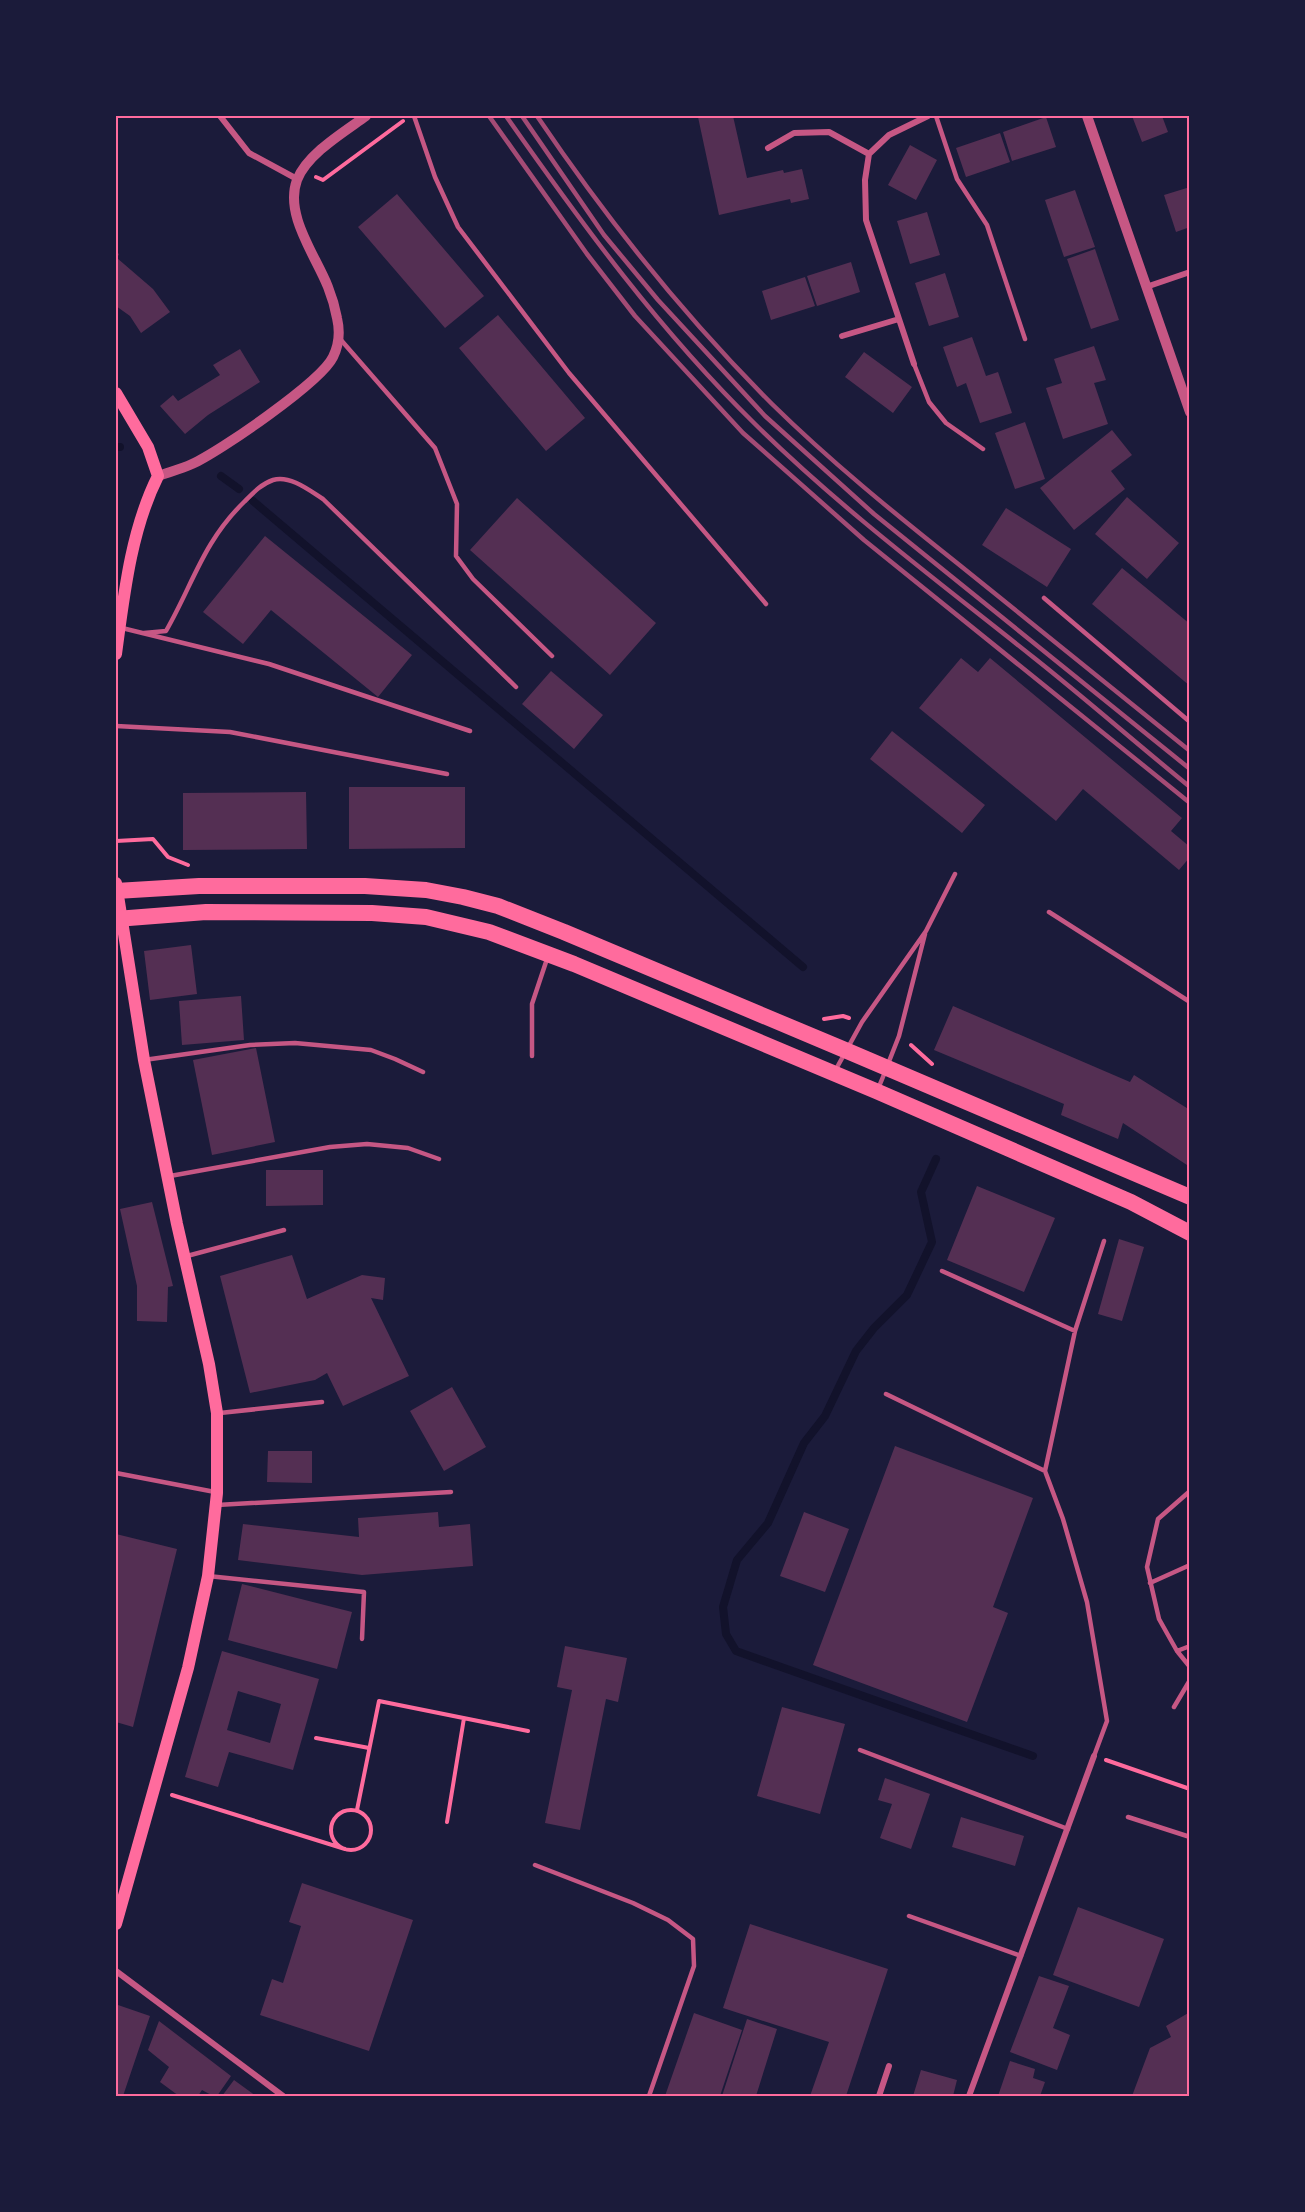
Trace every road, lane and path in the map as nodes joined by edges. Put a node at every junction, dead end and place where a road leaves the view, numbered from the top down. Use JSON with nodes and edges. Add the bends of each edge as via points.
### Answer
{"nodes":[{"id":1,"x":220,"y":116,"type":"edge"},
{"id":2,"x":366,"y":116,"type":"edge"},
{"id":3,"x":412,"y":116,"type":"edge"},
{"id":4,"x":928,"y":116,"type":"edge"},
{"id":5,"x":936,"y":116,"type":"edge"},
{"id":6,"x":1087,"y":116,"type":"edge"},
{"id":7,"x":768,"y":148,"type":"dead end"},
{"id":8,"x":869,"y":154,"type":"junction"},
{"id":9,"x":338,"y":169,"type":"dead end"},
{"id":10,"x":297,"y":179,"type":"junction"},
{"id":11,"x":1190,"y":272,"type":"edge"},
{"id":12,"x":1145,"y":287,"type":"junction"},
{"id":13,"x":899,"y":319,"type":"junction"},
{"id":14,"x":842,"y":336,"type":"dead end"},
{"id":15,"x":339,"y":338,"type":"junction"},
{"id":16,"x":1025,"y":339,"type":"dead end"},
{"id":17,"x":914,"y":364,"type":"joint"},
{"id":18,"x":116,"y":393,"type":"edge"},
{"id":19,"x":1190,"y":412,"type":"edge"},
{"id":20,"x":982,"y":449,"type":"dead end"},
{"id":21,"x":158,"y":476,"type":"junction"},
{"id":22,"x":1044,"y":598,"type":"dead end"},
{"id":23,"x":766,"y":604,"type":"dead end"},
{"id":24,"x":119,"y":627,"type":"junction"},
{"id":25,"x":144,"y":633,"type":"junction"},
{"id":26,"x":116,"y":654,"type":"edge"},
{"id":27,"x":552,"y":656,"type":"dead end"},
{"id":28,"x":516,"y":687,"type":"dead end"},
{"id":29,"x":1190,"y":722,"type":"edge"},
{"id":30,"x":116,"y":726,"type":"edge"},
{"id":31,"x":470,"y":730,"type":"dead end"},
{"id":32,"x":447,"y":774,"type":"dead end"},
{"id":33,"x":955,"y":874,"type":"dead end"},
{"id":34,"x":116,"y":883,"type":"edge"},
{"id":35,"x":116,"y":891,"type":"edge"},
{"id":36,"x":1049,"y":912,"type":"dead end"},
{"id":37,"x":118,"y":919,"type":"edge"},
{"id":38,"x":926,"y":931,"type":"junction"},
{"id":39,"x":549,"y":954,"type":"junction"},
{"id":40,"x":1190,"y":1002,"type":"edge"},
{"id":41,"x":845,"y":1050,"type":"junction"},
{"id":42,"x":532,"y":1056,"type":"dead end"},
{"id":43,"x":144,"y":1060,"type":"junction"},
{"id":44,"x":886,"y":1068,"type":"junction"},
{"id":45,"x":423,"y":1072,"type":"dead end"},
{"id":46,"x":833,"y":1074,"type":"junction"},
{"id":47,"x":876,"y":1091,"type":"junction"},
{"id":48,"x":439,"y":1159,"type":"dead end"},
{"id":49,"x":167,"y":1176,"type":"junction"},
{"id":50,"x":1190,"y":1197,"type":"edge"},
{"id":51,"x":284,"y":1230,"type":"dead end"},
{"id":52,"x":1190,"y":1233,"type":"edge"},
{"id":53,"x":1104,"y":1241,"type":"dead end"},
{"id":54,"x":184,"y":1257,"type":"junction"},
{"id":55,"x":942,"y":1271,"type":"dead end"},
{"id":56,"x":1075,"y":1331,"type":"junction"},
{"id":57,"x":886,"y":1394,"type":"dead end"},
{"id":58,"x":322,"y":1402,"type":"dead end"},
{"id":59,"x":217,"y":1413,"type":"junction"},
{"id":60,"x":1045,"y":1471,"type":"junction"},
{"id":61,"x":116,"y":1473,"type":"edge"},
{"id":62,"x":1190,"y":1491,"type":"edge"},
{"id":63,"x":451,"y":1492,"type":"dead end"},
{"id":64,"x":217,"y":1499,"type":"junction"},
{"id":65,"x":1190,"y":1565,"type":"edge"},
{"id":66,"x":208,"y":1576,"type":"junction"},
{"id":67,"x":1150,"y":1583,"type":"junction"},
{"id":68,"x":362,"y":1639,"type":"dead end"},
{"id":69,"x":1190,"y":1646,"type":"edge"},
{"id":70,"x":1177,"y":1651,"type":"junction"},
{"id":71,"x":1190,"y":1667,"type":"edge"},
{"id":72,"x":1190,"y":1680,"type":"edge"},
{"id":73,"x":1174,"y":1707,"type":"dead end"},
{"id":74,"x":464,"y":1718,"type":"junction"},
{"id":75,"x":528,"y":1731,"type":"dead end"},
{"id":76,"x":316,"y":1738,"type":"dead end"},
{"id":77,"x":369,"y":1748,"type":"junction"},
{"id":78,"x":860,"y":1750,"type":"dead end"},
{"id":79,"x":1094,"y":1756,"type":"junction"},
{"id":80,"x":154,"y":1789,"type":"junction"},
{"id":81,"x":1190,"y":1789,"type":"edge"},
{"id":82,"x":357,"y":1810,"type":"junction"},
{"id":83,"x":1128,"y":1817,"type":"dead end"},
{"id":84,"x":447,"y":1822,"type":"dead end"},
{"id":85,"x":1068,"y":1829,"type":"junction"},
{"id":86,"x":1190,"y":1837,"type":"edge"},
{"id":87,"x":345,"y":1849,"type":"junction"},
{"id":88,"x":535,"y":1864,"type":"dead end"},
{"id":89,"x":909,"y":1916,"type":"dead end"},
{"id":90,"x":116,"y":1924,"type":"edge"},
{"id":91,"x":1021,"y":1956,"type":"junction"},
{"id":92,"x":116,"y":1971,"type":"edge"},
{"id":93,"x":889,"y":2066,"type":"dead end"},
{"id":94,"x":283,"y":2097,"type":"edge"},
{"id":95,"x":649,"y":2097,"type":"edge"},
{"id":96,"x":879,"y":2097,"type":"edge"},
{"id":97,"x":969,"y":2097,"type":"edge"}],
"edges":[{"from":1,"to":10,"type":"street","via":[[249,153]]},
{"from":2,"to":10,"type":"street","via":[[329,142]]},
{"from":3,"to":9,"type":"path"},
{"from":3,"to":23,"type":"lane","via":[[458,227],[569,373]]},
{"from":4,"to":8,"type":"street","via":[[889,135]]},
{"from":5,"to":16,"type":"lane","via":[[957,180],[987,225]]},
{"from":6,"to":12,"type":"street"},
{"from":7,"to":8,"type":"street","via":[[794,133],[829,132]]},
{"from":8,"to":13,"type":"street","via":[[866,220]]},
{"from":10,"to":15,"type":"street","via":[[294,205],[304,238],[328,286]]},
{"from":11,"to":12,"type":"street"},
{"from":12,"to":19,"type":"street"},
{"from":13,"to":14,"type":"street"},
{"from":13,"to":17,"type":"street"},
{"from":15,"to":21,"type":"street","via":[[320,375],[225,446],[192,465]]},
{"from":15,"to":27,"type":"lane","via":[[435,448],[457,504],[456,556],[473,579]]},
{"from":17,"to":20,"type":"lane","via":[[929,402],[946,423]]},
{"from":18,"to":21,"type":"main road","via":[[148,447]]},
{"from":21,"to":24,"type":"main road","via":[[135,540]]},
{"from":22,"to":29,"type":"lane"},
{"from":24,"to":25,"type":"lane"},
{"from":24,"to":26,"type":"main road"},
{"from":25,"to":28,"type":"lane","via":[[166,631],[218,530],[258,488],[274,479],[298,483],[323,499]]},
{"from":25,"to":31,"type":"lane","via":[[268,664]]},
{"from":30,"to":32,"type":"lane","via":[[230,732]]},
{"from":33,"to":38,"type":"lane"},
{"from":34,"to":35,"type":"main road"},
{"from":35,"to":37,"type":"main road"},
{"from":35,"to":41,"type":"highway","via":[[199,886],[365,886],[464,897],[564,932]]},
{"from":36,"to":40,"type":"lane"},
{"from":37,"to":39,"type":"highway","via":[[206,912],[426,917],[489,932]]},
{"from":37,"to":43,"type":"main road"},
{"from":38,"to":41,"type":"lane"},
{"from":38,"to":44,"type":"lane","via":[[899,1036]]},
{"from":39,"to":42,"type":"lane","via":[[532,1004]]},
{"from":39,"to":46,"type":"highway"},
{"from":41,"to":44,"type":"highway"},
{"from":41,"to":46,"type":"lane"},
{"from":43,"to":45,"type":"lane","via":[[250,1045],[295,1043],[371,1050]]},
{"from":43,"to":49,"type":"main road"},
{"from":44,"to":47,"type":"lane"},
{"from":44,"to":50,"type":"highway"},
{"from":46,"to":47,"type":"highway"},
{"from":47,"to":52,"type":"highway","via":[[1131,1203]]},
{"from":48,"to":49,"type":"lane","via":[[408,1148],[367,1144]]},
{"from":49,"to":54,"type":"main road"},
{"from":51,"to":54,"type":"lane"},
{"from":53,"to":56,"type":"lane"},
{"from":54,"to":59,"type":"main road"},
{"from":55,"to":56,"type":"lane"},
{"from":56,"to":60,"type":"lane"},
{"from":57,"to":60,"type":"lane"},
{"from":58,"to":59,"type":"lane"},
{"from":59,"to":64,"type":"main road"},
{"from":60,"to":79,"type":"lane","via":[[1087,1602],[1107,1721]]},
{"from":61,"to":64,"type":"lane"},
{"from":62,"to":67,"type":"lane","via":[[1158,1519],[1147,1567]]},
{"from":63,"to":64,"type":"lane"},
{"from":64,"to":66,"type":"main road"},
{"from":65,"to":67,"type":"lane"},
{"from":66,"to":68,"type":"lane","via":[[364,1592]]},
{"from":66,"to":80,"type":"main road","via":[[188,1668]]},
{"from":67,"to":70,"type":"lane","via":[[1159,1619]]},
{"from":69,"to":70,"type":"lane"},
{"from":70,"to":71,"type":"lane"},
{"from":72,"to":73,"type":"lane"},
{"from":74,"to":75,"type":"path"},
{"from":74,"to":77,"type":"path","via":[[379,1701]]},
{"from":74,"to":84,"type":"path"},
{"from":76,"to":77,"type":"path"},
{"from":77,"to":82,"type":"path"},
{"from":78,"to":85,"type":"lane"},
{"from":79,"to":81,"type":"path"},
{"from":79,"to":85,"type":"street"},
{"from":80,"to":87,"type":"path"},
{"from":80,"to":90,"type":"main road"},
{"from":82,"to":87,"type":"path","via":[[345,1810],[335,1818],[331,1830],[335,1842]]},
{"from":82,"to":87,"type":"path","via":[[368,1818],[372,1830],[368,1842],[358,1849]]},
{"from":83,"to":86,"type":"lane"},
{"from":85,"to":91,"type":"street"},
{"from":88,"to":95,"type":"lane","via":[[633,1903],[668,1920],[693,1939],[694,1965]]},
{"from":89,"to":91,"type":"lane"},
{"from":91,"to":97,"type":"street"},
{"from":92,"to":94,"type":"street"},
{"from":93,"to":96,"type":"street"}]}
